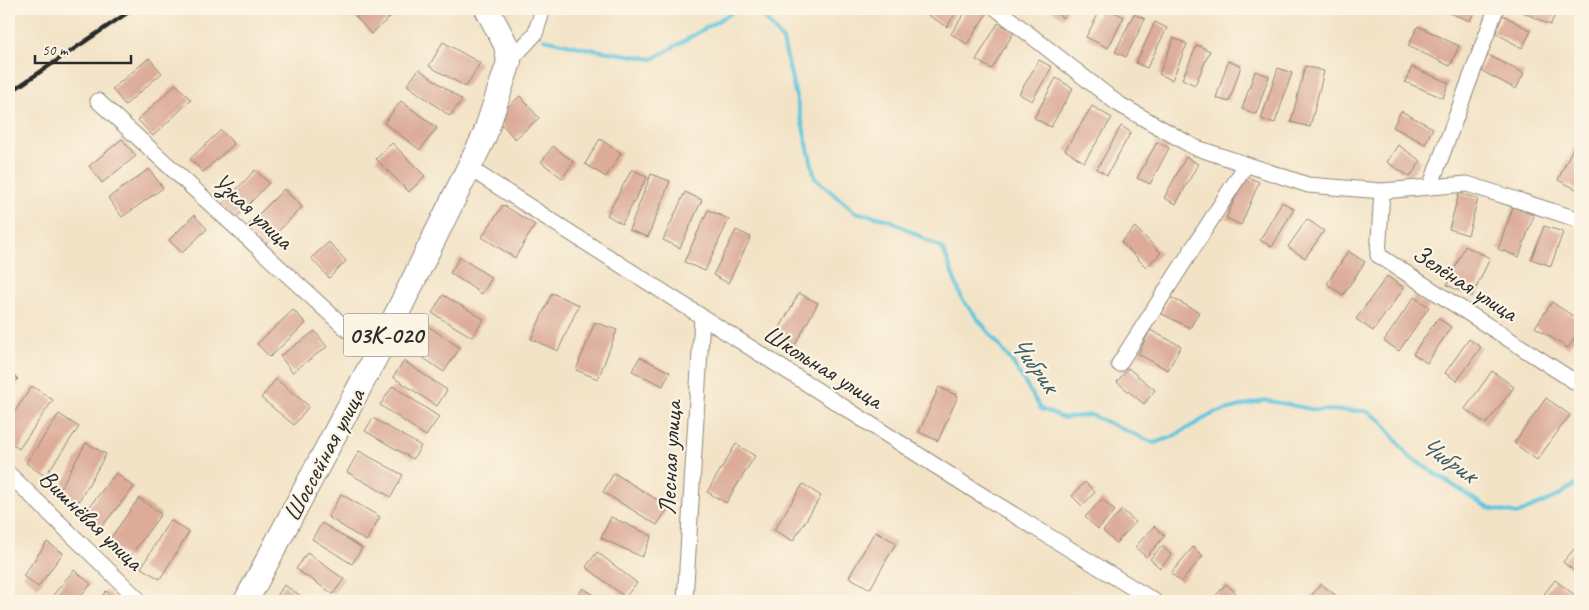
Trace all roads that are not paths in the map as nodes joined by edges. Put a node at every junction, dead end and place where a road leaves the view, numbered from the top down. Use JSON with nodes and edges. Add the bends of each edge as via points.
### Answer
{"nodes":[{"id":1,"x":487,"y":9,"type":"edge"},
{"id":2,"x":543,"y":9,"type":"edge"},
{"id":3,"x":997,"y":9,"type":"edge"},
{"id":4,"x":1496,"y":9,"type":"edge"},
{"id":5,"x":509,"y":62,"type":"junction"},
{"id":6,"x":98,"y":101,"type":"dead end"},
{"id":7,"x":1246,"y":165,"type":"junction"},
{"id":8,"x":469,"y":168,"type":"junction"},
{"id":9,"x":1430,"y":187,"type":"junction"},
{"id":10,"x":1382,"y":191,"type":"junction"},
{"id":11,"x":1580,"y":220,"type":"edge"},
{"id":12,"x":702,"y":318,"type":"junction"},
{"id":13,"x":376,"y":356,"type":"junction"},
{"id":14,"x":1119,"y":364,"type":"dead end"},
{"id":15,"x":1580,"y":385,"type":"edge"},
{"id":16,"x":9,"y":474,"type":"edge"},
{"id":17,"x":140,"y":601,"type":"edge"},
{"id":18,"x":246,"y":601,"type":"edge"},
{"id":19,"x":685,"y":601,"type":"edge"},
{"id":20,"x":1154,"y":601,"type":"edge"}],
"edges":[{"from":1,"to":5,"type":"main road","via":[[506,45]]},
{"from":2,"to":5,"type":"street","via":[[535,34]]},
{"from":3,"to":7,"type":"street","via":[[1117,103],[1194,147]]},
{"from":4,"to":9,"type":"street"},
{"from":5,"to":8,"type":"main road","name":"Шоссейная улица","number":"03К-020","via":[[484,137]]},
{"from":6,"to":13,"type":"street","name":"Узкая улица"},
{"from":7,"to":10,"type":"street","via":[[1308,186]]},
{"from":7,"to":14,"type":"street"},
{"from":8,"to":12,"type":"street","name":"Школьная улица"},
{"from":8,"to":13,"type":"main road","name":"Шоссейная улица","number":"03К-020"},
{"from":9,"to":10,"type":"street"},
{"from":9,"to":11,"type":"street","via":[[1467,184]]},
{"from":10,"to":15,"type":"street","name":"Зелёная улица","via":[[1378,256]]},
{"from":12,"to":19,"type":"street","name":"Лесная улица"},
{"from":12,"to":20,"type":"street","name":"Школьная улица"},
{"from":13,"to":18,"type":"main road","name":"Шоссейная улица","number":"03К-020"},
{"from":16,"to":17,"type":"street","name":"Вишнёвая улица"}]}
